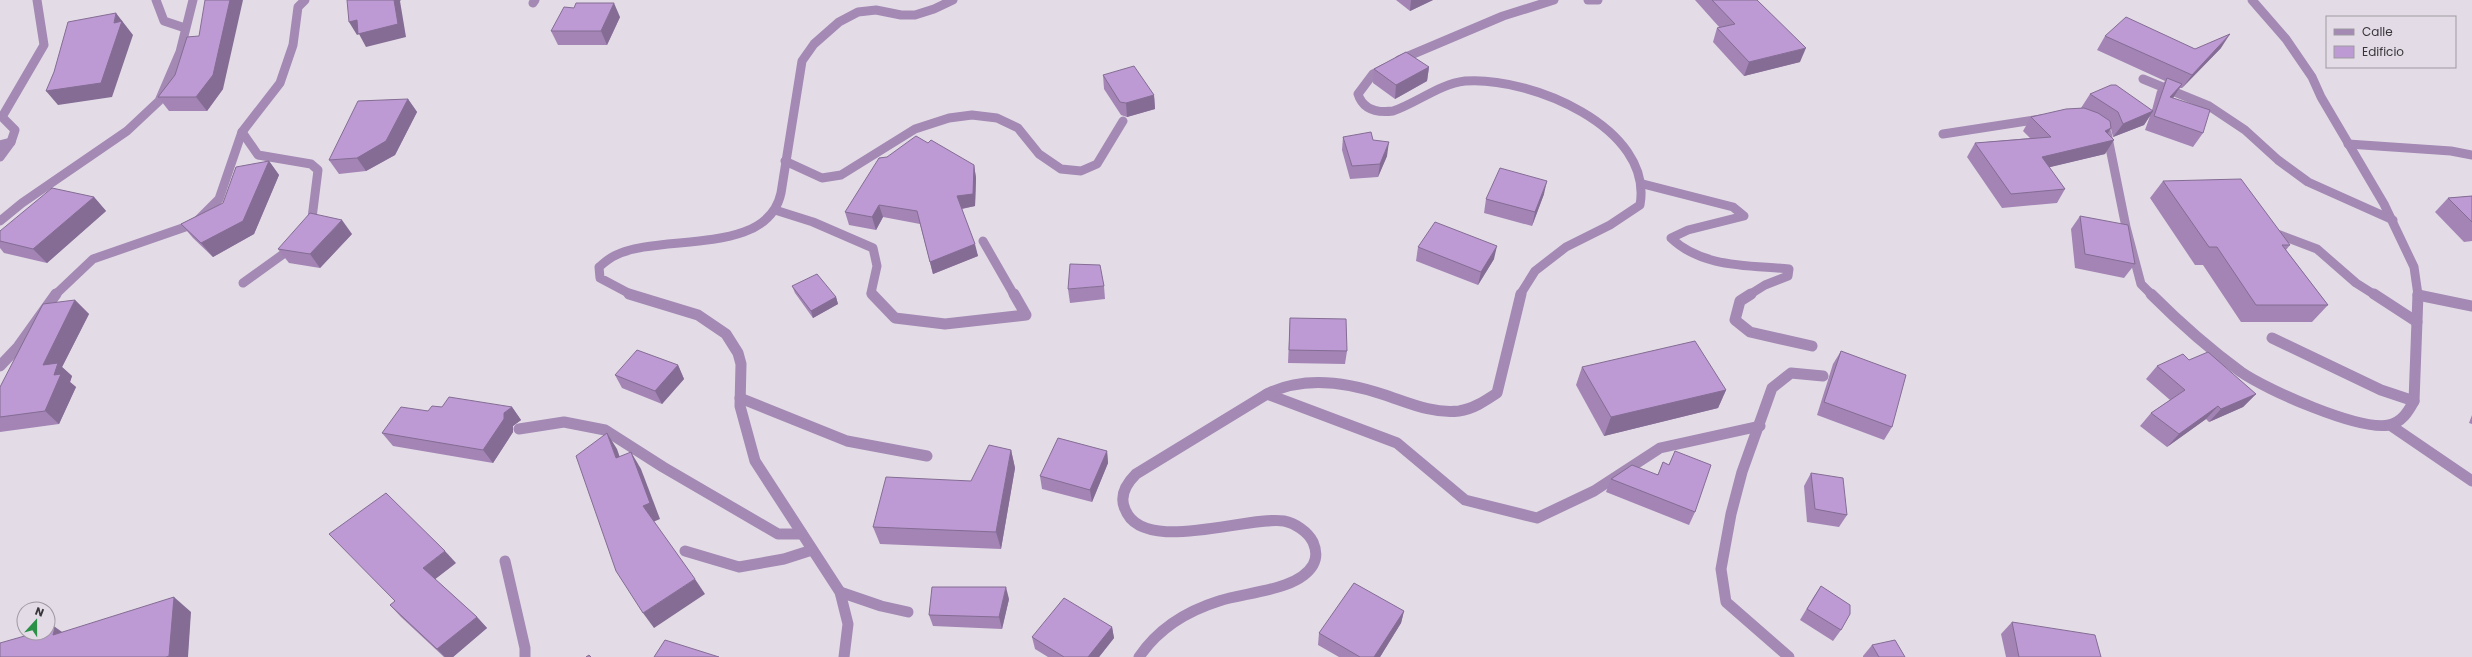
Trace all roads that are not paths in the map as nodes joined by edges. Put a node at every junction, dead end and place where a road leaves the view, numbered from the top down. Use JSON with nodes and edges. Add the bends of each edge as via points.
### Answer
{"nodes":[{"id":1,"x":37,"y":0,"type":"edge"},
{"id":2,"x":156,"y":0,"type":"edge"},
{"id":3,"x":194,"y":0,"type":"edge"},
{"id":4,"x":305,"y":0,"type":"edge"},
{"id":5,"x":953,"y":0,"type":"edge"},
{"id":6,"x":1554,"y":0,"type":"edge"},
{"id":7,"x":1588,"y":0,"type":"edge"},
{"id":8,"x":1598,"y":0,"type":"edge"},
{"id":9,"x":2252,"y":0,"type":"edge"},
{"id":10,"x":185,"y":28,"type":"junction"},
{"id":11,"x":2143,"y":79,"type":"dead end"},
{"id":12,"x":2048,"y":118,"type":"edge"},
{"id":13,"x":1123,"y":121,"type":"dead end"},
{"id":14,"x":2101,"y":128,"type":"edge"},
{"id":15,"x":242,"y":132,"type":"junction"},
{"id":16,"x":1943,"y":134,"type":"dead end"},
{"id":17,"x":11,"y":142,"type":"junction"},
{"id":18,"x":2348,"y":144,"type":"junction"},
{"id":19,"x":0,"y":145,"type":"edge"},
{"id":20,"x":2472,"y":155,"type":"edge"},
{"id":21,"x":0,"y":157,"type":"edge"},
{"id":22,"x":785,"y":161,"type":"junction"},
{"id":23,"x":1643,"y":184,"type":"junction"},
{"id":24,"x":775,"y":210,"type":"junction"},
{"id":25,"x":2393,"y":220,"type":"junction"},
{"id":26,"x":0,"y":221,"type":"edge"},
{"id":27,"x":2272,"y":232,"type":"edge"},
{"id":28,"x":983,"y":241,"type":"dead end"},
{"id":29,"x":243,"y":283,"type":"dead end"},
{"id":30,"x":2418,"y":295,"type":"junction"},
{"id":31,"x":2472,"y":306,"type":"edge"},
{"id":32,"x":2417,"y":322,"type":"junction"},
{"id":33,"x":2272,"y":338,"type":"dead end"},
{"id":34,"x":1812,"y":346,"type":"dead end"},
{"id":35,"x":0,"y":366,"type":"edge"},
{"id":36,"x":1822,"y":376,"type":"dead end"},
{"id":37,"x":1267,"y":394,"type":"junction"},
{"id":38,"x":740,"y":398,"type":"junction"},
{"id":39,"x":2414,"y":401,"type":"junction"},
{"id":40,"x":2390,"y":425,"type":"junction"},
{"id":41,"x":1760,"y":426,"type":"junction"},
{"id":42,"x":519,"y":429,"type":"dead end"},
{"id":43,"x":927,"y":456,"type":"dead end"},
{"id":44,"x":2472,"y":481,"type":"edge"},
{"id":45,"x":802,"y":534,"type":"junction"},
{"id":46,"x":812,"y":550,"type":"junction"},
{"id":47,"x":685,"y":551,"type":"dead end"},
{"id":48,"x":505,"y":561,"type":"dead end"},
{"id":49,"x":840,"y":592,"type":"junction"},
{"id":50,"x":908,"y":612,"type":"dead end"},
{"id":51,"x":525,"y":657,"type":"edge"},
{"id":52,"x":844,"y":657,"type":"edge"},
{"id":53,"x":1139,"y":657,"type":"edge"},
{"id":54,"x":1789,"y":657,"type":"edge"}],
"edges":[{"from":1,"to":17,"type":"street","via":[[44,45],[2,117],[14,130]]},
{"from":2,"to":10,"type":"street","via":[[164,21]]},
{"from":3,"to":10,"type":"street"},
{"from":4,"to":15,"type":"street","via":[[298,7],[293,45],[280,83]]},
{"from":5,"to":22,"type":"street","via":[[934,10],[917,14],[900,15],[878,10],[859,12],[842,20],[813,44],[802,62]]},
{"from":6,"to":23,"type":"street","via":[[1503,16],[1413,53],[1373,74],[1360,89],[1358,98],[1366,108],[1390,112],[1458,82],[1483,80],[1518,86],[1559,101],[1595,119],[1635,163]]},
{"from":7,"to":8,"type":"street"},
{"from":9,"to":18,"type":"street","via":[[2300,56]]},
{"from":10,"to":26,"type":"street","via":[[180,52],[158,101],[127,131]]},
{"from":11,"to":25,"type":"street","via":[[2209,106],[2245,130],[2278,160],[2308,182]]},
{"from":12,"to":16,"type":"street"},
{"from":13,"to":22,"type":"street","via":[[1096,164],[1081,171],[1055,166],[1039,154],[1018,128],[997,118],[972,115],[949,118],[915,128],[841,175],[822,178]]},
{"from":14,"to":40,"type":"street","via":[[2106,131],[2141,284],[2152,296],[2191,334],[2243,373],[2307,405],[2377,426]]},
{"from":15,"to":29,"type":"street","via":[[258,155],[311,164],[318,170],[313,224],[286,254]]},
{"from":15,"to":35,"type":"street","via":[[218,199],[194,224],[92,259],[51,300],[18,347]]},
{"from":17,"to":19,"type":"street"},
{"from":17,"to":21,"type":"street"},
{"from":18,"to":20,"type":"street","via":[[2451,151]]},
{"from":18,"to":25,"type":"street"},
{"from":22,"to":24,"type":"street"},
{"from":23,"to":34,"type":"street","via":[[1733,207],[1744,216],[1732,222],[1681,231],[1671,238],[1678,246],[1703,259],[1789,269],[1788,276],[1765,285],[1740,301],[1734,320],[1750,332]]},
{"from":23,"to":37,"type":"street","via":[[1640,205],[1610,225],[1566,246],[1542,264],[1526,283],[1516,310],[1497,393],[1486,402],[1460,411],[1436,412],[1347,384],[1287,385]]},
{"from":24,"to":28,"type":"street","via":[[813,222],[873,248],[877,266],[871,293],[895,318],[945,324],[1026,315]]},
{"from":24,"to":38,"type":"street","via":[[764,222],[741,233],[610,256],[599,267],[600,278],[625,293],[698,315],[726,334],[741,364]]},
{"from":25,"to":30,"type":"street","via":[[2414,267]]},
{"from":27,"to":32,"type":"street","via":[[2317,248],[2356,283]]},
{"from":30,"to":31,"type":"street"},
{"from":30,"to":32,"type":"street"},
{"from":32,"to":39,"type":"street"},
{"from":33,"to":39,"type":"street","via":[[2381,390]]},
{"from":36,"to":41,"type":"street","via":[[1791,373],[1772,388]]},
{"from":37,"to":41,"type":"street","via":[[1397,442],[1465,500],[1537,518],[1594,491],[1660,448]]},
{"from":37,"to":53,"type":"street","via":[[1140,471],[1125,489],[1122,499],[1124,509],[1128,519],[1144,527],[1174,533],[1284,521],[1295,524],[1311,536],[1316,546],[1314,565],[1297,580],[1230,597],[1181,618],[1157,635]]},
{"from":38,"to":43,"type":"street","via":[[847,441]]},
{"from":38,"to":45,"type":"street","via":[[744,426],[755,461]]},
{"from":39,"to":40,"type":"street","via":[[2406,416]]},
{"from":40,"to":44,"type":"street"},
{"from":41,"to":54,"type":"street","via":[[1742,472],[1720,569],[1726,602]]},
{"from":42,"to":45,"type":"street","via":[[564,422],[605,430],[663,468],[778,534]]},
{"from":45,"to":46,"type":"street"},
{"from":46,"to":47,"type":"street","via":[[784,559],[739,567]]},
{"from":46,"to":49,"type":"street"},
{"from":48,"to":51,"type":"street"},
{"from":49,"to":50,"type":"street"},
{"from":49,"to":52,"type":"street","via":[[847,607],[850,623]]}]}
